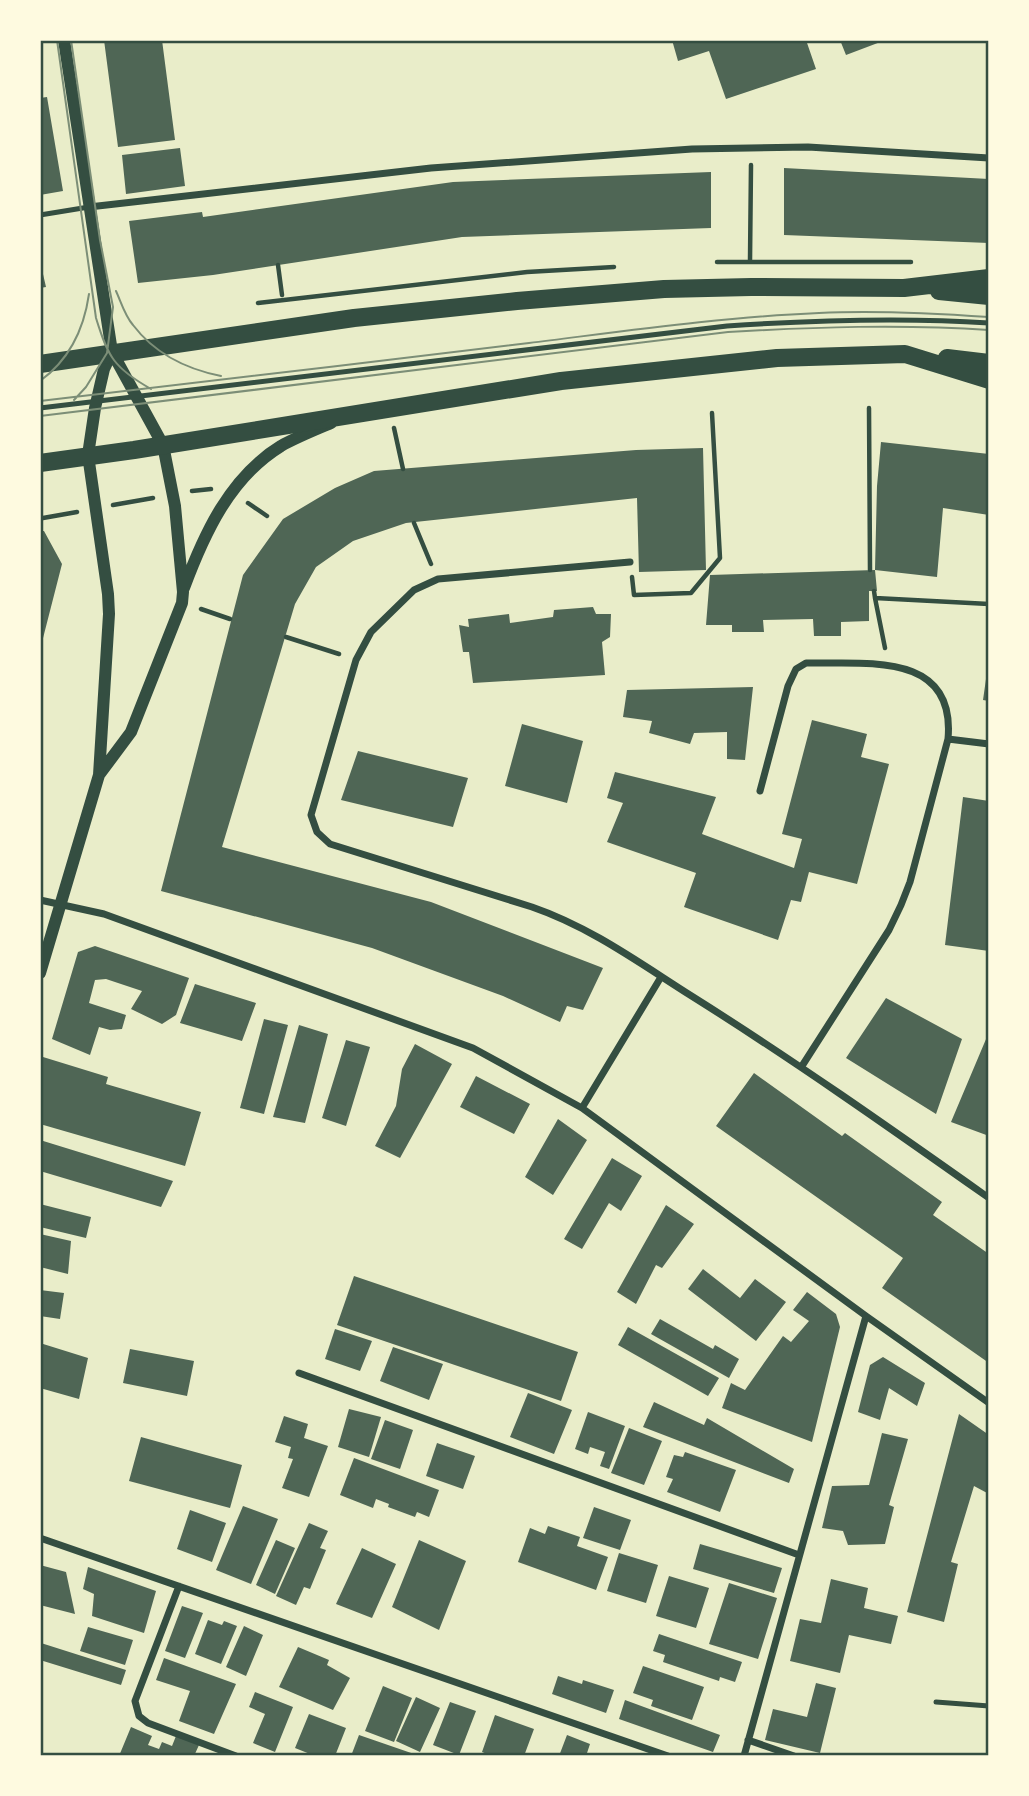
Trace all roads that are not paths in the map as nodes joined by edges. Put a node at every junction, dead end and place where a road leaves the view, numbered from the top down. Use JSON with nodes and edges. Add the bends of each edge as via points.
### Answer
{"nodes":[{"id":1,"x":64,"y":40,"type":"edge"},
{"id":2,"x":989,"y":158,"type":"edge"},
{"id":3,"x":89,"y":207,"type":"junction"},
{"id":4,"x":40,"y":215,"type":"edge"},
{"id":5,"x":989,"y":278,"type":"edge"},
{"id":6,"x":904,"y":288,"type":"junction"},
{"id":7,"x":989,"y":296,"type":"edge"},
{"id":8,"x":989,"y":323,"type":"edge"},
{"id":9,"x":112,"y":352,"type":"junction"},
{"id":10,"x":905,"y":354,"type":"junction"},
{"id":11,"x":989,"y":363,"type":"edge"},
{"id":12,"x":40,"y":364,"type":"edge"},
{"id":13,"x":989,"y":380,"type":"edge"},
{"id":14,"x":138,"y":397,"type":"junction"},
{"id":15,"x":97,"y":402,"type":"junction"},
{"id":16,"x":40,"y":408,"type":"edge"},
{"id":17,"x":351,"y":414,"type":"junction"},
{"id":18,"x":163,"y":445,"type":"junction"},
{"id":19,"x":88,"y":455,"type":"junction"},
{"id":20,"x":40,"y":463,"type":"edge"},
{"id":21,"x":630,"y":562,"type":"road end"},
{"id":22,"x":183,"y":597,"type":"junction"},
{"id":23,"x":948,"y":739,"type":"junction"},
{"id":24,"x":989,"y":744,"type":"edge"},
{"id":25,"x":99,"y":775,"type":"junction"},
{"id":26,"x":760,"y":791,"type":"dead end"},
{"id":27,"x":40,"y":900,"type":"edge"},
{"id":28,"x":61,"y":904,"type":"junction"},
{"id":29,"x":40,"y":973,"type":"edge"},
{"id":30,"x":662,"y":977,"type":"junction"},
{"id":31,"x":802,"y":1066,"type":"junction"},
{"id":32,"x":582,"y":1108,"type":"junction"},
{"id":33,"x":989,"y":1198,"type":"edge"},
{"id":34,"x":866,"y":1316,"type":"junction"},
{"id":35,"x":299,"y":1373,"type":"dead end"},
{"id":36,"x":989,"y":1402,"type":"edge"},
{"id":37,"x":40,"y":1538,"type":"edge"},
{"id":38,"x":799,"y":1555,"type":"junction"},
{"id":39,"x":179,"y":1586,"type":"junction"},
{"id":40,"x":936,"y":1702,"type":"dead end"},
{"id":41,"x":989,"y":1706,"type":"edge"},
{"id":42,"x":748,"y":1740,"type":"junction"},
{"id":43,"x":236,"y":1756,"type":"edge"},
{"id":44,"x":667,"y":1756,"type":"edge"},
{"id":45,"x":744,"y":1756,"type":"edge"},
{"id":46,"x":794,"y":1756,"type":"edge"}],
"edges":[{"from":1,"to":3,"type":"street"},
{"from":2,"to":3,"type":"street","via":[[751,146],[431,168]]},
{"from":3,"to":4,"type":"lane"},
{"from":3,"to":9,"type":"street"},
{"from":5,"to":6,"type":"main road"},
{"from":6,"to":7,"type":"main road"},
{"from":6,"to":9,"type":"main road","via":[[664,289],[354,318]]},
{"from":8,"to":14,"type":"lane","via":[[923,318],[727,326]]},
{"from":9,"to":12,"type":"main road"},
{"from":9,"to":14,"type":"street"},
{"from":9,"to":15,"type":"street"},
{"from":10,"to":11,"type":"main road"},
{"from":10,"to":13,"type":"main road"},
{"from":10,"to":17,"type":"main road","via":[[777,358],[679,368],[561,381]]},
{"from":14,"to":15,"type":"lane"},
{"from":14,"to":18,"type":"street"},
{"from":15,"to":16,"type":"lane"},
{"from":15,"to":19,"type":"street"},
{"from":17,"to":18,"type":"main road"},
{"from":17,"to":22,"type":"street","via":[[281,446],[254,467],[210,525]]},
{"from":18,"to":19,"type":"main road"},
{"from":18,"to":22,"type":"street","via":[[175,506]]},
{"from":19,"to":20,"type":"main road"},
{"from":19,"to":25,"type":"street","via":[[109,614]]},
{"from":21,"to":30,"type":"street","via":[[438,579],[414,590],[371,632],[356,660],[311,815],[317,832],[330,844],[562,917]]},
{"from":22,"to":25,"type":"street","via":[[131,733]]},
{"from":23,"to":24,"type":"street"},
{"from":23,"to":26,"type":"street","via":[[950,718],[944,702],[918,671],[887,664],[806,663],[796,669],[788,686]]},
{"from":23,"to":31,"type":"street","via":[[901,905]]},
{"from":25,"to":28,"type":"street"},
{"from":27,"to":28,"type":"street"},
{"from":28,"to":29,"type":"street"},
{"from":28,"to":32,"type":"street","via":[[104,914],[473,1048]]},
{"from":30,"to":31,"type":"street"},
{"from":30,"to":32,"type":"street"},
{"from":31,"to":33,"type":"street"},
{"from":32,"to":34,"type":"street"},
{"from":34,"to":36,"type":"street"},
{"from":34,"to":38,"type":"street"},
{"from":35,"to":38,"type":"street"},
{"from":37,"to":39,"type":"street"},
{"from":38,"to":42,"type":"street"},
{"from":39,"to":43,"type":"street","via":[[135,1701],[139,1716]]},
{"from":39,"to":44,"type":"street"},
{"from":40,"to":41,"type":"lane"},
{"from":42,"to":45,"type":"street"},
{"from":42,"to":46,"type":"street"}]}
